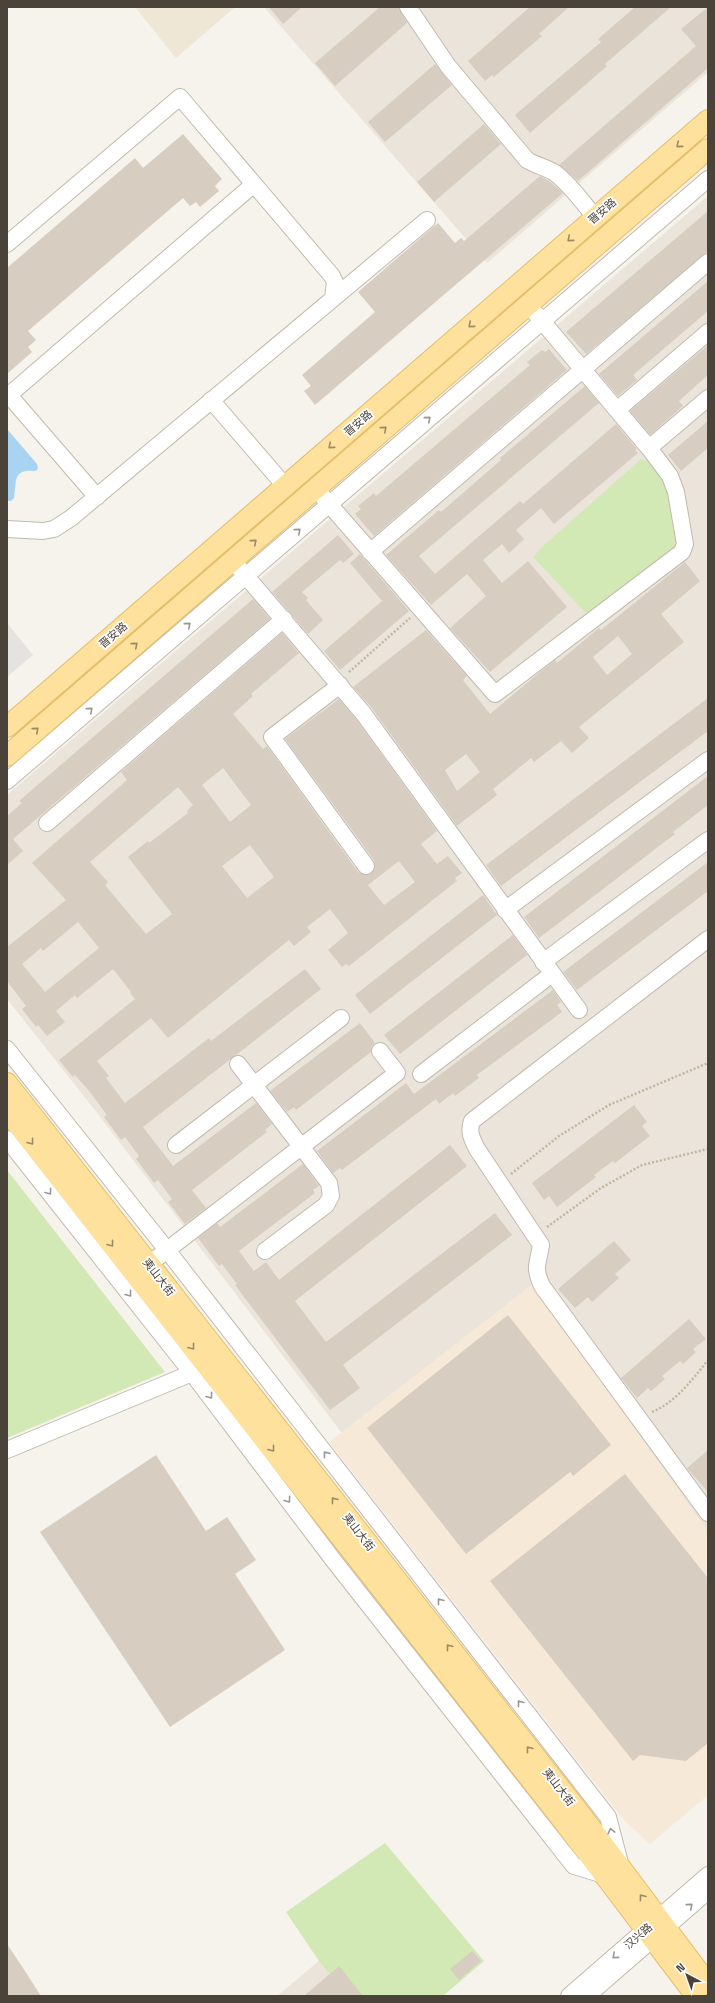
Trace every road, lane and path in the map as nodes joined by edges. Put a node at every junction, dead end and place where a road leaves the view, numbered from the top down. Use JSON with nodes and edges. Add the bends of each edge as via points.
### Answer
{"nodes":[{"id":1,"x":408,"y":7,"type":"edge"},
{"id":2,"x":708,"y":120,"type":"edge"},
{"id":3,"x":708,"y":149,"type":"edge"},
{"id":4,"x":708,"y":179,"type":"edge"},
{"id":5,"x":254,"y":184,"type":"junction"},
{"id":6,"x":595,"y":217,"type":"junction"},
{"id":7,"x":426,"y":220,"type":"dead end"},
{"id":8,"x":7,"y":244,"type":"edge"},
{"id":9,"x":708,"y":262,"type":"edge"},
{"id":10,"x":333,"y":298,"type":"junction"},
{"id":11,"x":528,"y":305,"type":"junction"},
{"id":12,"x":542,"y":322,"type":"junction"},
{"id":13,"x":708,"y":332,"type":"edge"},
{"id":14,"x":583,"y":369,"type":"junction"},
{"id":15,"x":8,"y":394,"type":"edge"},
{"id":16,"x":708,"y":398,"type":"edge"},
{"id":17,"x":211,"y":400,"type":"junction"},
{"id":18,"x":617,"y":410,"type":"junction"},
{"id":19,"x":649,"y":448,"type":"junction"},
{"id":20,"x":285,"y":486,"type":"junction"},
{"id":21,"x":315,"y":489,"type":"junction"},
{"id":22,"x":97,"y":497,"type":"junction"},
{"id":23,"x":329,"y":505,"type":"junction"},
{"id":24,"x":7,"y":529,"type":"edge"},
{"id":25,"x":370,"y":552,"type":"junction"},
{"id":26,"x":233,"y":560,"type":"junction"},
{"id":27,"x":246,"y":576,"type":"junction"},
{"id":28,"x":421,"y":610,"type":"junction"},
{"id":29,"x":284,"y":619,"type":"junction"},
{"id":30,"x":349,"y":672,"type":"dead end"},
{"id":31,"x":340,"y":685,"type":"junction"},
{"id":32,"x":7,"y":727,"type":"edge"},
{"id":33,"x":7,"y":756,"type":"edge"},
{"id":34,"x":708,"y":760,"type":"edge"},
{"id":35,"x":7,"y":781,"type":"edge"},
{"id":36,"x":47,"y":823,"type":"dead end"},
{"id":37,"x":708,"y":840,"type":"edge"},
{"id":38,"x":366,"y":866,"type":"dead end"},
{"id":39,"x":505,"y":910,"type":"junction"},
{"id":40,"x":708,"y":939,"type":"edge"},
{"id":41,"x":548,"y":968,"type":"junction"},
{"id":42,"x":579,"y":1010,"type":"dead end"},
{"id":43,"x":341,"y":1018,"type":"dead end"},
{"id":44,"x":7,"y":1050,"type":"edge"},
{"id":45,"x":380,"y":1051,"type":"dead end"},
{"id":46,"x":708,"y":1063,"type":"edge"},
{"id":47,"x":238,"y":1064,"type":"dead end"},
{"id":48,"x":421,"y":1074,"type":"dead end"},
{"id":49,"x":7,"y":1083,"type":"edge"},
{"id":50,"x":254,"y":1085,"type":"junction"},
{"id":51,"x":7,"y":1111,"type":"edge"},
{"id":52,"x":7,"y":1139,"type":"edge"},
{"id":53,"x":176,"y":1146,"type":"dead end"},
{"id":54,"x":302,"y":1147,"type":"junction"},
{"id":55,"x":708,"y":1149,"type":"edge"},
{"id":56,"x":500,"y":1182,"type":"junction"},
{"id":57,"x":535,"y":1236,"type":"junction"},
{"id":58,"x":167,"y":1250,"type":"junction"},
{"id":59,"x":265,"y":1251,"type":"dead end"},
{"id":60,"x":149,"y":1264,"type":"junction"},
{"id":61,"x":708,"y":1360,"type":"edge"},
{"id":62,"x":192,"y":1373,"type":"junction"},
{"id":63,"x":638,"y":1418,"type":"junction"},
{"id":64,"x":7,"y":1450,"type":"edge"},
{"id":65,"x":708,"y":1513,"type":"edge"},
{"id":66,"x":613,"y":1872,"type":"junction"},
{"id":67,"x":708,"y":1875,"type":"edge"},
{"id":68,"x":708,"y":1891,"type":"edge"},
{"id":69,"x":656,"y":1928,"type":"junction"},
{"id":70,"x":708,"y":1984,"type":"edge"},
{"id":71,"x":569,"y":1996,"type":"edge"},
{"id":72,"x":587,"y":1996,"type":"edge"},
{"id":73,"x":696,"y":1996,"type":"edge"}],
"edges":[{"from":1,"to":6,"type":"street","via":[[457,78],[527,160],[554,172]]},
{"from":2,"to":6,"type":"main road","name":"晋安路","one_way":true},
{"from":3,"to":11,"type":"main road","name":"晋安路"},
{"from":4,"to":12,"type":"street"},
{"from":5,"to":8,"type":"street","via":[[180,97]]},
{"from":5,"to":10,"type":"street","via":[[332,276],[335,282]]},
{"from":5,"to":15,"type":"street"},
{"from":6,"to":20,"type":"main road","name":"晋安路","one_way":true},
{"from":7,"to":10,"type":"street"},
{"from":9,"to":14,"type":"street"},
{"from":10,"to":17,"type":"street"},
{"from":11,"to":12,"type":"street"},
{"from":21,"to":11,"type":"main road","name":"晋安路","one_way":true},
{"from":12,"to":14,"type":"street"},
{"from":23,"to":12,"type":"street","one_way":true},
{"from":13,"to":18,"type":"street"},
{"from":14,"to":18,"type":"street"},
{"from":14,"to":25,"type":"street"},
{"from":15,"to":22,"type":"street"},
{"from":16,"to":19,"type":"street"},
{"from":17,"to":20,"type":"street"},
{"from":17,"to":22,"type":"street"},
{"from":18,"to":19,"type":"street"},
{"from":19,"to":28,"type":"street","via":[[670,476],[676,492],[685,544],[682,552],[495,694]]},
{"from":20,"to":32,"type":"main road","name":"晋安路"},
{"from":21,"to":23,"type":"street"},
{"from":26,"to":21,"type":"main road","name":"晋安路","one_way":true},
{"from":22,"to":24,"type":"street","via":[[54,529]]},
{"from":23,"to":25,"type":"street"},
{"from":27,"to":23,"type":"street","one_way":true},
{"from":25,"to":28,"type":"street"},
{"from":26,"to":27,"type":"street"},
{"from":33,"to":26,"type":"main road","name":"晋安路","one_way":true},
{"from":27,"to":29,"type":"street"},
{"from":35,"to":27,"type":"street","one_way":true},
{"from":28,"to":30,"type":"path"},
{"from":29,"to":31,"type":"street"},
{"from":29,"to":36,"type":"street"},
{"from":31,"to":38,"type":"street","via":[[272,737]]},
{"from":31,"to":39,"type":"street"},
{"from":34,"to":39,"type":"street"},
{"from":37,"to":41,"type":"street"},
{"from":39,"to":41,"type":"street"},
{"from":40,"to":56,"type":"street","via":[[472,1121],[471,1138]]},
{"from":41,"to":42,"type":"street"},
{"from":41,"to":48,"type":"street"},
{"from":43,"to":50,"type":"street"},
{"from":44,"to":58,"type":"street"},
{"from":45,"to":54,"type":"street","via":[[397,1073]]},
{"from":46,"to":56,"type":"path","via":[[609,1105],[559,1136]]},
{"from":47,"to":50,"type":"street"},
{"from":49,"to":60,"type":"main road","name":"夷山大街"},
{"from":50,"to":53,"type":"street"},
{"from":50,"to":54,"type":"street"},
{"from":51,"to":66,"type":"main road","name":"夷山大街","one_way":true},
{"from":52,"to":62,"type":"street","one_way":true},
{"from":54,"to":58,"type":"street"},
{"from":54,"to":59,"type":"street","via":[[329,1183],[331,1196],[326,1205]]},
{"from":55,"to":57,"type":"path","via":[[642,1165],[601,1188]]},
{"from":56,"to":57,"type":"street"},
{"from":57,"to":63,"type":"street","via":[[541,1245],[536,1265],[542,1286]]},
{"from":58,"to":60,"type":"street"},
{"from":66,"to":58,"type":"street","one_way":true,"via":[[608,1817]]},
{"from":66,"to":60,"type":"main road","name":"夷山大街","one_way":true},
{"from":61,"to":63,"type":"path","via":[[672,1400]]},
{"from":62,"to":64,"type":"street"},
{"from":62,"to":66,"type":"street","one_way":true,"via":[[334,1561],[574,1866]]},
{"from":63,"to":65,"type":"street"},
{"from":66,"to":69,"type":"main road","name":"夷山大街"},
{"from":67,"to":69,"type":"street","name":"汉兴路"},
{"from":69,"to":68,"type":"street","name":"汉兴路","one_way":true},
{"from":69,"to":70,"type":"main road","name":"夷山大街"},
{"from":69,"to":71,"type":"street","name":"汉兴路","one_way":true},
{"from":69,"to":72,"type":"street","name":"汉兴路"},
{"from":69,"to":73,"type":"main road","name":"夷山大街"}]}
